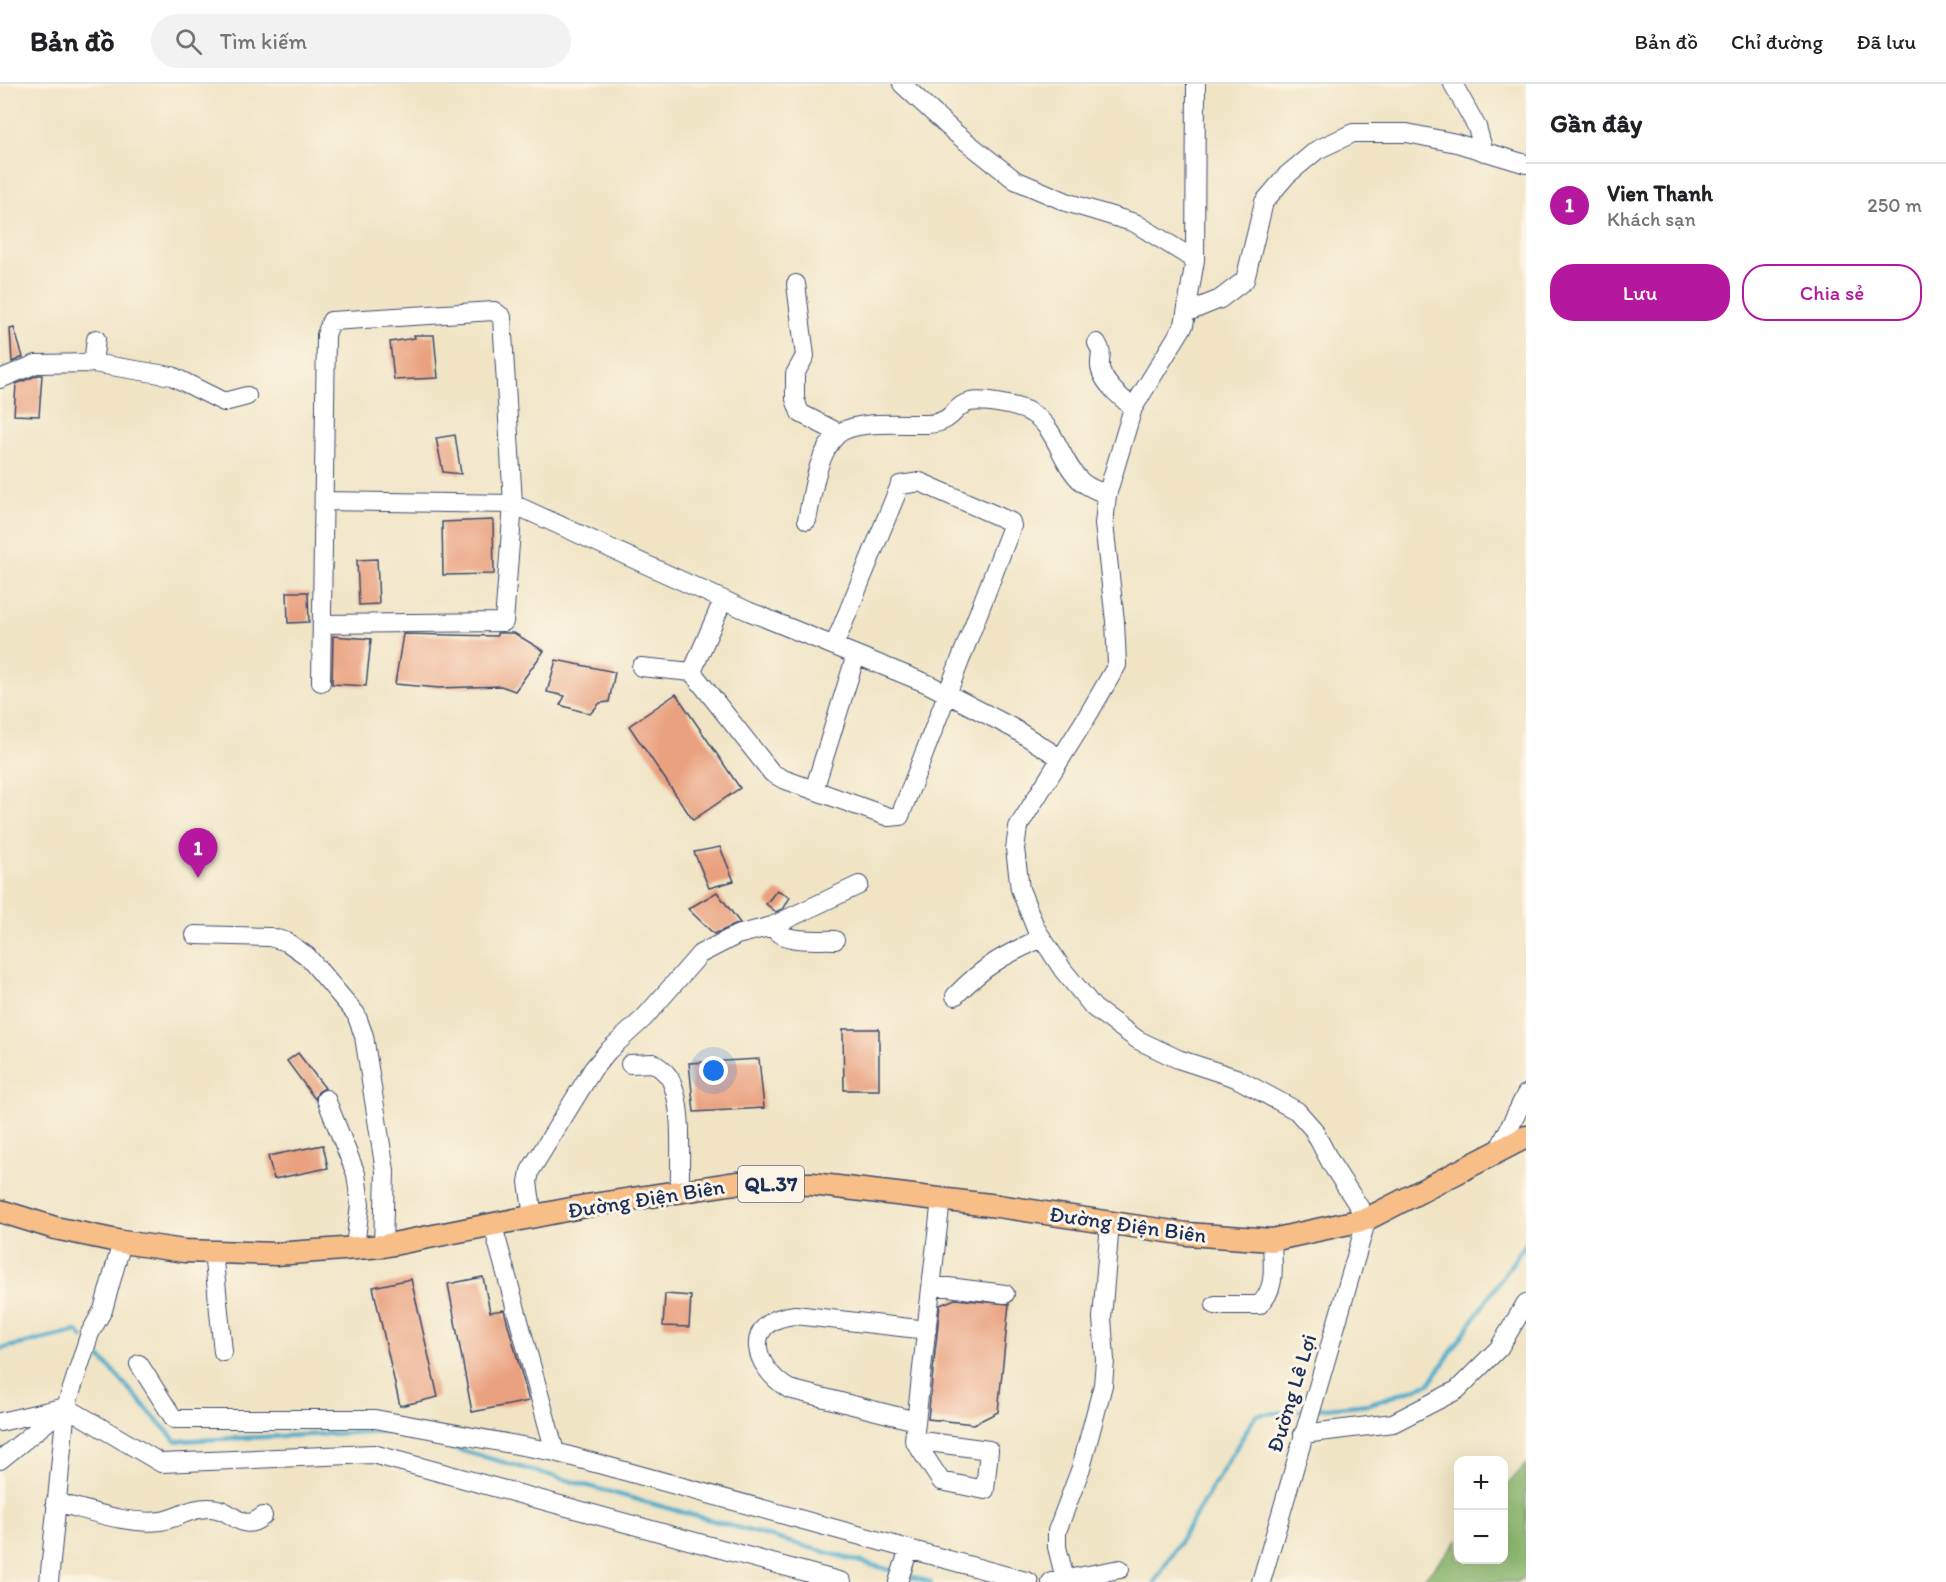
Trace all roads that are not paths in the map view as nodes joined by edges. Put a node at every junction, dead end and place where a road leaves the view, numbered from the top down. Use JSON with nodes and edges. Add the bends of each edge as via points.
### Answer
{"nodes":[{"id":1,"x":902,"y":84,"type":"edge"},
{"id":2,"x":1196,"y":84,"type":"edge"},
{"id":3,"x":1454,"y":84,"type":"edge"},
{"id":4,"x":1484,"y":152,"type":"junction"},
{"id":5,"x":1526,"y":164,"type":"edge"},
{"id":6,"x":1195,"y":260,"type":"junction"},
{"id":7,"x":796,"y":284,"type":"dead end"},
{"id":8,"x":1188,"y":312,"type":"junction"},
{"id":9,"x":96,"y":339,"type":"dead end"},
{"id":10,"x":1097,"y":343,"type":"dead end"},
{"id":11,"x":93,"y":363,"type":"junction"},
{"id":12,"x":0,"y":380,"type":"edge"},
{"id":13,"x":248,"y":396,"type":"dead end"},
{"id":14,"x":1133,"y":408,"type":"junction"},
{"id":15,"x":839,"y":433,"type":"junction"},
{"id":16,"x":1107,"y":495,"type":"junction"},
{"id":17,"x":324,"y":501,"type":"junction"},
{"id":18,"x":513,"y":504,"type":"junction"},
{"id":19,"x":807,"y":520,"type":"dead end"},
{"id":20,"x":723,"y":600,"type":"junction"},
{"id":21,"x":322,"y":624,"type":"junction"},
{"id":22,"x":834,"y":646,"type":"junction"},
{"id":23,"x":856,"y":655,"type":"junction"},
{"id":24,"x":641,"y":667,"type":"dead end"},
{"id":25,"x":692,"y":672,"type":"junction"},
{"id":26,"x":321,"y":682,"type":"dead end"},
{"id":27,"x":947,"y":694,"type":"junction"},
{"id":28,"x":1060,"y":758,"type":"junction"},
{"id":29,"x":814,"y":790,"type":"junction"},
{"id":30,"x":859,"y":885,"type":"dead end"},
{"id":31,"x":772,"y":926,"type":"junction"},
{"id":32,"x":195,"y":935,"type":"dead end"},
{"id":33,"x":1042,"y":938,"type":"junction"},
{"id":34,"x":835,"y":940,"type":"dead end"},
{"id":35,"x":955,"y":996,"type":"dead end"},
{"id":36,"x":630,"y":1064,"type":"dead end"},
{"id":37,"x":1526,"y":1094,"type":"edge"},
{"id":38,"x":326,"y":1100,"type":"dead end"},
{"id":39,"x":1526,"y":1137,"type":"edge"},
{"id":40,"x":1498,"y":1151,"type":"junction"},
{"id":41,"x":680,"y":1192,"type":"junction"},
{"id":42,"x":942,"y":1199,"type":"junction"},
{"id":43,"x":0,"y":1211,"type":"edge"},
{"id":44,"x":533,"y":1217,"type":"junction"},
{"id":45,"x":1367,"y":1219,"type":"junction"},
{"id":46,"x":1110,"y":1223,"type":"junction"},
{"id":47,"x":493,"y":1226,"type":"junction"},
{"id":48,"x":1272,"y":1240,"type":"junction"},
{"id":49,"x":122,"y":1242,"type":"junction"},
{"id":50,"x":383,"y":1246,"type":"junction"},
{"id":51,"x":355,"y":1248,"type":"junction"},
{"id":52,"x":213,"y":1251,"type":"junction"},
{"id":53,"x":932,"y":1286,"type":"junction"},
{"id":54,"x":1005,"y":1294,"type":"dead end"},
{"id":55,"x":1526,"y":1304,"type":"edge"},
{"id":56,"x":1215,"y":1305,"type":"dead end"},
{"id":57,"x":927,"y":1330,"type":"junction"},
{"id":58,"x":223,"y":1352,"type":"dead end"},
{"id":59,"x":139,"y":1364,"type":"dead end"},
{"id":60,"x":66,"y":1407,"type":"junction"},
{"id":61,"x":916,"y":1421,"type":"junction"},
{"id":62,"x":0,"y":1422,"type":"edge"},
{"id":63,"x":1304,"y":1434,"type":"junction"},
{"id":64,"x":914,"y":1440,"type":"dead end"},
{"id":65,"x":555,"y":1452,"type":"junction"},
{"id":66,"x":0,"y":1460,"type":"edge"},
{"id":67,"x":55,"y":1502,"type":"junction"},
{"id":68,"x":263,"y":1516,"type":"dead end"},
{"id":69,"x":908,"y":1552,"type":"junction"},
{"id":70,"x":1120,"y":1569,"type":"dead end"},
{"id":71,"x":1058,"y":1581,"type":"edge"},
{"id":72,"x":49,"y":1582,"type":"edge"},
{"id":73,"x":842,"y":1582,"type":"edge"},
{"id":74,"x":898,"y":1582,"type":"edge"},
{"id":75,"x":1029,"y":1582,"type":"edge"},
{"id":76,"x":1261,"y":1582,"type":"edge"}],
"edges":[{"from":1,"to":6,"type":"street","via":[[1015,180],[1069,203],[1135,223]]},
{"from":2,"to":6,"type":"street"},
{"from":3,"to":4,"type":"street","via":[[1477,127]]},
{"from":4,"to":5,"type":"street"},
{"from":4,"to":8,"type":"street","via":[[1407,133],[1353,133],[1317,150],[1287,175],[1264,202],[1245,280],[1220,299]]},
{"from":6,"to":8,"type":"street"},
{"from":7,"to":15,"type":"street","via":[[805,357],[795,374],[795,399],[800,413]]},
{"from":8,"to":14,"type":"street"},
{"from":9,"to":11,"type":"street"},
{"from":10,"to":14,"type":"street","via":[[1102,351],[1102,374]]},
{"from":11,"to":12,"type":"street","via":[[36,364]]},
{"from":11,"to":13,"type":"street","via":[[172,376],[224,402]]},
{"from":14,"to":16,"type":"street"},
{"from":15,"to":16,"type":"street","via":[[865,426],[948,420],[969,402],[1017,405],[1035,414],[1083,483]]},
{"from":15,"to":19,"type":"street","via":[[817,472]]},
{"from":16,"to":28,"type":"street","via":[[1104,524],[1117,665]]},
{"from":17,"to":18,"type":"street"},
{"from":17,"to":18,"type":"street","via":[[326,335],[331,321],[494,311],[502,317]]},
{"from":17,"to":21,"type":"street"},
{"from":18,"to":20,"type":"street"},
{"from":18,"to":21,"type":"street","via":[[504,622]]},
{"from":20,"to":22,"type":"street"},
{"from":20,"to":25,"type":"street"},
{"from":21,"to":26,"type":"street"},
{"from":22,"to":23,"type":"street"},
{"from":22,"to":27,"type":"street","via":[[900,485],[920,482],[1009,519],[1012,526]]},
{"from":23,"to":27,"type":"street"},
{"from":23,"to":29,"type":"street"},
{"from":24,"to":25,"type":"street"},
{"from":25,"to":29,"type":"street","via":[[772,774]]},
{"from":27,"to":28,"type":"street"},
{"from":27,"to":29,"type":"street","via":[[900,816],[889,817]]},
{"from":28,"to":33,"type":"street","via":[[1018,827],[1015,849],[1020,890]]},
{"from":30,"to":31,"type":"street"},
{"from":31,"to":34,"type":"street","via":[[776,933],[787,937]]},
{"from":31,"to":44,"type":"street","via":[[737,934],[700,954],[593,1069],[530,1171]]},
{"from":32,"to":50,"type":"street","via":[[270,937],[287,942],[307,956],[356,1014],[364,1036],[385,1171]]},
{"from":33,"to":35,"type":"street","via":[[998,958]]},
{"from":33,"to":45,"type":"street","via":[[1094,1008],[1138,1041],[1236,1078],[1297,1111],[1313,1129]]},
{"from":36,"to":41,"type":"street","via":[[653,1063],[673,1084]]},
{"from":37,"to":40,"type":"street"},
{"from":38,"to":51,"type":"street","via":[[356,1174],[360,1204]]},
{"from":39,"to":40,"type":"main road","name":"Đường Điện Biên","number":"QL.37"},
{"from":40,"to":45,"type":"main road","name":"Đường Điện Biên","number":"QL.37"},
{"from":41,"to":42,"type":"main road","name":"Đường Điện Biên","number":"QL.37","via":[[736,1183],[812,1184]]},
{"from":41,"to":44,"type":"main road","name":"Đường Điện Biên","number":"QL.37"},
{"from":42,"to":46,"type":"main road","name":"Đường Điện Biên","number":"QL.37"},
{"from":42,"to":53,"type":"street"},
{"from":43,"to":49,"type":"main road","name":"Đường Điện Biên","number":"QL.37"},
{"from":44,"to":47,"type":"main road","name":"Đường Điện Biên","number":"QL.37"},
{"from":45,"to":48,"type":"main road","name":"Đường Điện Biên","number":"QL.37"},
{"from":45,"to":63,"type":"street","name":"Đường Lê Lợi"},
{"from":46,"to":48,"type":"main road","name":"Đường Điện Biên","number":"QL.37"},
{"from":46,"to":71,"type":"street","via":[[1102,1318],[1103,1385],[1081,1468],[1057,1531]]},
{"from":47,"to":50,"type":"main road","name":"Đường Điện Biên","number":"QL.37"},
{"from":47,"to":65,"type":"street"},
{"from":48,"to":56,"type":"street","via":[[1269,1296],[1259,1305]]},
{"from":49,"to":52,"type":"main road","name":"Đường Điện Biên","number":"QL.37"},
{"from":49,"to":60,"type":"street","via":[[103,1310],[90,1333]]},
{"from":50,"to":51,"type":"main road","name":"Đường Điện Biên","number":"QL.37"},
{"from":51,"to":52,"type":"main road","name":"Đường Điện Biên","number":"QL.37","via":[[276,1254]]},
{"from":52,"to":58,"type":"street"},
{"from":53,"to":54,"type":"street"},
{"from":53,"to":57,"type":"street"},
{"from":55,"to":63,"type":"street","via":[[1499,1348],[1457,1390],[1393,1424]]},
{"from":57,"to":61,"type":"street"},
{"from":57,"to":61,"type":"street","via":[[795,1315],[771,1323],[758,1341],[760,1360],[773,1378],[789,1389]]},
{"from":59,"to":65,"type":"street","via":[[174,1419],[375,1419]]},
{"from":60,"to":62,"type":"street"},
{"from":60,"to":66,"type":"street"},
{"from":60,"to":67,"type":"street"},
{"from":60,"to":73,"type":"street","via":[[161,1463],[373,1454]]},
{"from":61,"to":64,"type":"street"},
{"from":63,"to":76,"type":"street","name":"Đường Lê Lợi"},
{"from":65,"to":69,"type":"street"},
{"from":67,"to":68,"type":"street","via":[[133,1520],[161,1521],[212,1508],[244,1524],[255,1524]]},
{"from":67,"to":72,"type":"street"},
{"from":69,"to":74,"type":"street"},
{"from":69,"to":75,"type":"street"},
{"from":70,"to":71,"type":"street"}]}
